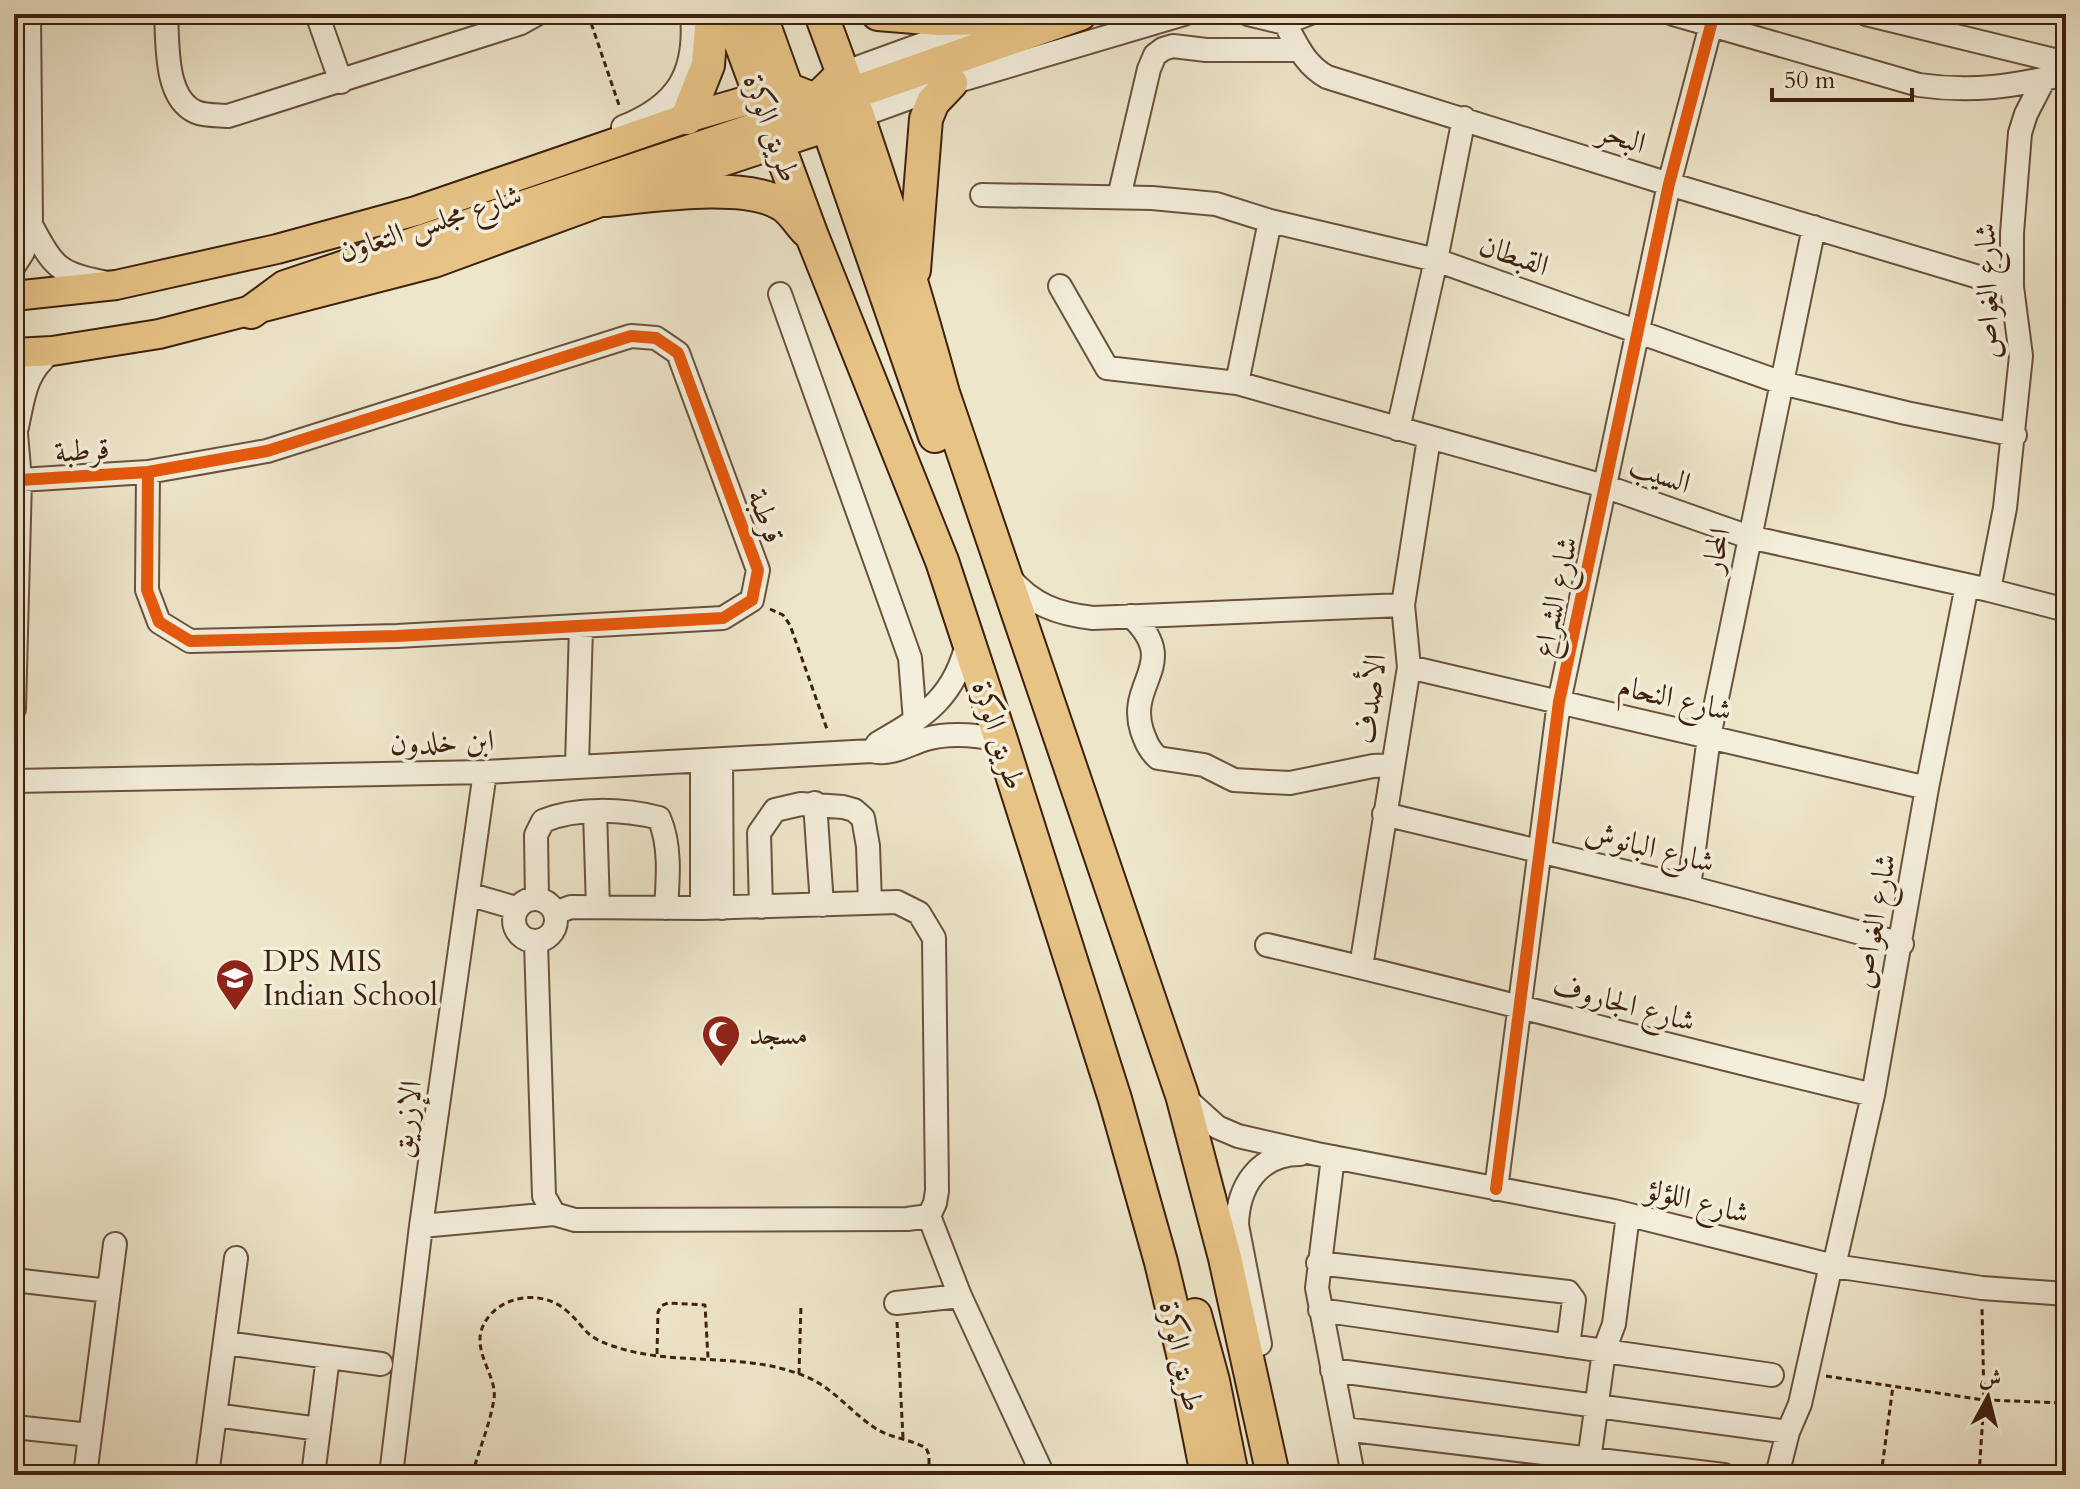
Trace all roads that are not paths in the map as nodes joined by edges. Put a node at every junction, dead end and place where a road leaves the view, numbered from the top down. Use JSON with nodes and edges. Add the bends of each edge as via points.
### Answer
{"nodes":[{"id":1,"x":29,"y":14,"type":"edge"},
{"id":2,"x":166,"y":14,"type":"edge"},
{"id":3,"x":317,"y":14,"type":"edge"},
{"id":4,"x":537,"y":14,"type":"edge"},
{"id":5,"x":692,"y":14,"type":"edge"},
{"id":6,"x":712,"y":14,"type":"edge"},
{"id":7,"x":730,"y":14,"type":"edge"},
{"id":8,"x":760,"y":14,"type":"edge"},
{"id":9,"x":821,"y":14,"type":"edge"},
{"id":10,"x":878,"y":14,"type":"edge"},
{"id":11,"x":1080,"y":14,"type":"edge"},
{"id":12,"x":1185,"y":14,"type":"edge"},
{"id":13,"x":1248,"y":14,"type":"edge"},
{"id":14,"x":1308,"y":14,"type":"edge"},
{"id":15,"x":1673,"y":14,"type":"edge"},
{"id":16,"x":1866,"y":14,"type":"edge"},
{"id":17,"x":934,"y":16,"type":"edge"},
{"id":18,"x":1002,"y":16,"type":"edge"},
{"id":19,"x":1285,"y":23,"type":"junction"},
{"id":20,"x":1711,"y":25,"type":"junction"},
{"id":21,"x":1300,"y":50,"type":"junction"},
{"id":22,"x":2066,"y":63,"type":"edge"},
{"id":23,"x":2055,"y":77,"type":"edge"},
{"id":24,"x":341,"y":82,"type":"junction"},
{"id":25,"x":951,"y":83,"type":"junction"},
{"id":26,"x":1988,"y":89,"type":"junction"},
{"id":27,"x":811,"y":108,"type":"junction"},
{"id":28,"x":687,"y":118,"type":"junction"},
{"id":29,"x":1464,"y":118,"type":"junction"},
{"id":30,"x":2020,"y":133,"type":"junction"},
{"id":31,"x":578,"y":158,"type":"junction"},
{"id":32,"x":1669,"y":184,"type":"junction"},
{"id":33,"x":982,"y":195,"type":"dead end"},
{"id":34,"x":1119,"y":197,"type":"junction"},
{"id":35,"x":606,"y":200,"type":"junction"},
{"id":36,"x":1270,"y":221,"type":"junction"},
{"id":37,"x":31,"y":225,"type":"junction"},
{"id":38,"x":1814,"y":227,"type":"junction"},
{"id":39,"x":812,"y":236,"type":"junction"},
{"id":40,"x":1436,"y":260,"type":"junction"},
{"id":41,"x":14,"y":266,"type":"edge"},
{"id":42,"x":116,"y":285,"type":"junction"},
{"id":43,"x":913,"y":285,"type":"junction"},
{"id":44,"x":1060,"y":286,"type":"dead end"},
{"id":45,"x":2012,"y":287,"type":"junction"},
{"id":46,"x":780,"y":294,"type":"dead end"},
{"id":47,"x":14,"y":296,"type":"edge"},
{"id":48,"x":251,"y":312,"type":"junction"},
{"id":49,"x":1637,"y":330,"type":"junction"},
{"id":50,"x":52,"y":351,"type":"junction"},
{"id":51,"x":14,"y":353,"type":"edge"},
{"id":52,"x":1237,"y":383,"type":"junction"},
{"id":53,"x":1782,"y":383,"type":"junction"},
{"id":54,"x":15,"y":421,"type":"edge"},
{"id":55,"x":1398,"y":429,"type":"junction"},
{"id":56,"x":2015,"y":435,"type":"junction"},
{"id":57,"x":1429,"y":438,"type":"junction"},
{"id":58,"x":148,"y":472,"type":"junction"},
{"id":59,"x":20,"y":480,"type":"junction"},
{"id":60,"x":1604,"y":486,"type":"junction"},
{"id":61,"x":1749,"y":537,"type":"junction"},
{"id":62,"x":1003,"y":570,"type":"junction"},
{"id":63,"x":1978,"y":587,"type":"junction"},
{"id":64,"x":1403,"y":605,"type":"junction"},
{"id":65,"x":2066,"y":610,"type":"edge"},
{"id":66,"x":1131,"y":616,"type":"junction"},
{"id":67,"x":581,"y":627,"type":"junction"},
{"id":68,"x":968,"y":639,"type":"junction"},
{"id":69,"x":1409,"y":667,"type":"junction"},
{"id":70,"x":1559,"y":702,"type":"junction"},
{"id":71,"x":14,"y":709,"type":"edge"},
{"id":72,"x":915,"y":721,"type":"junction"},
{"id":73,"x":1709,"y":737,"type":"junction"},
{"id":74,"x":1001,"y":740,"type":"junction"},
{"id":75,"x":872,"y":751,"type":"junction"},
{"id":76,"x":712,"y":761,"type":"junction"},
{"id":77,"x":577,"y":765,"type":"junction"},
{"id":78,"x":1392,"y":765,"type":"junction"},
{"id":79,"x":485,"y":772,"type":"junction"},
{"id":80,"x":14,"y":781,"type":"edge"},
{"id":81,"x":1927,"y":788,"type":"junction"},
{"id":82,"x":815,"y":803,"type":"junction"},
{"id":83,"x":595,"y":812,"type":"junction"},
{"id":84,"x":1384,"y":814,"type":"junction"},
{"id":85,"x":1538,"y":851,"type":"junction"},
{"id":86,"x":1689,"y":887,"type":"junction"},
{"id":87,"x":468,"y":894,"type":"junction"},
{"id":88,"x":537,"y":899,"type":"junction"},
{"id":89,"x":870,"y":903,"type":"junction"},
{"id":90,"x":822,"y":905,"type":"junction"},
{"id":91,"x":598,"y":907,"type":"junction"},
{"id":92,"x":761,"y":907,"type":"junction"},
{"id":93,"x":516,"y":908,"type":"junction"},
{"id":94,"x":666,"y":908,"type":"junction"},
{"id":95,"x":712,"y":908,"type":"junction"},
{"id":96,"x":555,"y":913,"type":"junction"},
{"id":97,"x":536,"y":943,"type":"junction"},
{"id":98,"x":1902,"y":944,"type":"junction"},
{"id":99,"x":1267,"y":945,"type":"dead end"},
{"id":100,"x":1361,"y":967,"type":"junction"},
{"id":101,"x":1519,"y":1005,"type":"junction"},
{"id":102,"x":1161,"y":1032,"type":"junction"},
{"id":103,"x":1182,"y":1095,"type":"junction"},
{"id":104,"x":1873,"y":1095,"type":"junction"},
{"id":105,"x":1115,"y":1099,"type":"junction"},
{"id":106,"x":1325,"y":1156,"type":"junction"},
{"id":107,"x":1496,"y":1189,"type":"junction"},
{"id":108,"x":1621,"y":1213,"type":"junction"},
{"id":109,"x":554,"y":1214,"type":"junction"},
{"id":110,"x":929,"y":1216,"type":"junction"},
{"id":111,"x":421,"y":1226,"type":"junction"},
{"id":112,"x":115,"y":1244,"type":"dead end"},
{"id":113,"x":236,"y":1258,"type":"dead end"},
{"id":114,"x":1318,"y":1263,"type":"junction"},
{"id":115,"x":1828,"y":1264,"type":"junction"},
{"id":116,"x":14,"y":1280,"type":"edge"},
{"id":117,"x":109,"y":1291,"type":"junction"},
{"id":118,"x":2066,"y":1294,"type":"edge"},
{"id":119,"x":960,"y":1296,"type":"junction"},
{"id":120,"x":896,"y":1303,"type":"road end"},
{"id":121,"x":1320,"y":1310,"type":"junction"},
{"id":122,"x":225,"y":1343,"type":"junction"},
{"id":123,"x":1568,"y":1346,"type":"junction"},
{"id":124,"x":1604,"y":1351,"type":"junction"},
{"id":125,"x":328,"y":1357,"type":"junction"},
{"id":126,"x":381,"y":1364,"type":"dead end"},
{"id":127,"x":1332,"y":1370,"type":"junction"},
{"id":128,"x":1772,"y":1375,"type":"dead end"},
{"id":129,"x":1596,"y":1406,"type":"junction"},
{"id":130,"x":215,"y":1415,"type":"junction"},
{"id":131,"x":1261,"y":1424,"type":"junction"},
{"id":132,"x":14,"y":1427,"type":"edge"},
{"id":133,"x":319,"y":1429,"type":"junction"},
{"id":134,"x":1344,"y":1429,"type":"junction"},
{"id":135,"x":1788,"y":1432,"type":"junction"},
{"id":136,"x":90,"y":1435,"type":"junction"},
{"id":137,"x":1588,"y":1467,"type":"edge"},
{"id":138,"x":85,"y":1475,"type":"edge"},
{"id":139,"x":207,"y":1475,"type":"edge"},
{"id":140,"x":313,"y":1475,"type":"edge"},
{"id":141,"x":391,"y":1475,"type":"edge"},
{"id":142,"x":1043,"y":1475,"type":"edge"},
{"id":143,"x":1207,"y":1475,"type":"edge"},
{"id":144,"x":1232,"y":1475,"type":"edge"},
{"id":145,"x":1273,"y":1475,"type":"edge"},
{"id":146,"x":1353,"y":1475,"type":"edge"},
{"id":147,"x":1724,"y":1475,"type":"edge"},
{"id":148,"x":1777,"y":1475,"type":"edge"}],
"edges":[{"from":1,"to":37,"type":"street"},
{"from":2,"to":24,"type":"street","via":[[177,95],[196,112],[228,116]]},
{"from":3,"to":24,"type":"street"},
{"from":4,"to":24,"type":"street"},
{"from":5,"to":31,"type":"street","via":[[694,43],[687,73],[672,98],[647,118],[590,141]]},
{"from":6,"to":28,"type":"highway","via":[[708,65]]},
{"from":7,"to":27,"type":"highway","name":"طريق الوكرة"},
{"from":8,"to":27,"type":"highway"},
{"from":9,"to":27,"type":"highway","name":"طريق الوكرة"},
{"from":10,"to":17,"type":"highway"},
{"from":11,"to":27,"type":"highway"},
{"from":12,"to":25,"type":"street"},
{"from":13,"to":19,"type":"street"},
{"from":14,"to":19,"type":"street"},
{"from":15,"to":20,"type":"street"},
{"from":16,"to":22,"type":"street"},
{"from":17,"to":18,"type":"highway"},
{"from":18,"to":27,"type":"street"},
{"from":19,"to":21,"type":"street","name":"البحر"},
{"from":20,"to":26,"type":"street","via":[[1919,85]]},
{"from":20,"to":32,"type":"street","name":"شارع الشراع"},
{"from":21,"to":29,"type":"street","name":"البحر","via":[[1313,70],[1327,77]]},
{"from":21,"to":34,"type":"street","via":[[1173,46],[1155,55]]},
{"from":23,"to":26,"type":"street"},
{"from":23,"to":30,"type":"street","name":"شارع الغواص","via":[[2026,114]]},
{"from":25,"to":27,"type":"street"},
{"from":25,"to":43,"type":"highway","via":[[933,102],[924,127]]},
{"from":26,"to":30,"type":"street","via":[[2010,107]]},
{"from":27,"to":28,"type":"main road","name":"شارع مجلس التعاون"},
{"from":27,"to":35,"type":"main road","name":"شارع مجلس التعاون"},
{"from":27,"to":39,"type":"highway","name":"طريق الوكرة"},
{"from":27,"to":43,"type":"highway","name":"طريق الوكرة"},
{"from":27,"to":48,"type":"highway","via":[[285,287]]},
{"from":27,"to":102,"type":"highway","via":[[1115,961]]},
{"from":28,"to":31,"type":"main road","name":"شارع مجلس التعاون"},
{"from":29,"to":32,"type":"street","name":"البحر"},
{"from":29,"to":40,"type":"street"},
{"from":30,"to":45,"type":"street","name":"شارع الغواص"},
{"from":31,"to":42,"type":"main road","name":"شارع مجلس التعاون","via":[[416,211]]},
{"from":32,"to":38,"type":"street","name":"البحر"},
{"from":32,"to":49,"type":"street","name":"شارع الشراع"},
{"from":33,"to":34,"type":"street","name":"القبطان"},
{"from":34,"to":36,"type":"street","name":"القبطان","via":[[1216,204]]},
{"from":35,"to":39,"type":"highway","via":[[679,192],[753,194],[781,204]]},
{"from":35,"to":48,"type":"main road","name":"شارع مجلس التعاون","via":[[434,263]]},
{"from":36,"to":40,"type":"street","name":"القبطان"},
{"from":36,"to":52,"type":"street"},
{"from":37,"to":41,"type":"street"},
{"from":37,"to":42,"type":"street","via":[[62,272]]},
{"from":38,"to":45,"type":"street","name":"البحر"},
{"from":38,"to":53,"type":"street","name":"المحار"},
{"from":39,"to":68,"type":"highway","name":"طريق الوكرة"},
{"from":40,"to":49,"type":"street","name":"القبطان"},
{"from":40,"to":55,"type":"street"},
{"from":42,"to":47,"type":"main road","name":"شارع مجلس التعاون"},
{"from":43,"to":62,"type":"highway","name":"طريق الوكرة"},
{"from":44,"to":52,"type":"street","name":"السيب","via":[[1107,368]]},
{"from":45,"to":56,"type":"street","name":"شارع الغواص","via":[[2021,356]]},
{"from":46,"to":72,"type":"street","via":[[910,658]]},
{"from":48,"to":50,"type":"main road","name":"شارع مجلس التعاون"},
{"from":49,"to":53,"type":"street","name":"القبطان"},
{"from":49,"to":60,"type":"street","name":"شارع الشراع"},
{"from":50,"to":51,"type":"main road","name":"شارع مجلس التعاون"},
{"from":50,"to":54,"type":"street","via":[[35,365]]},
{"from":52,"to":55,"type":"street","name":"السيب"},
{"from":53,"to":56,"type":"street","name":"القبطان"},
{"from":53,"to":61,"type":"street","name":"المحار"},
{"from":54,"to":59,"type":"street"},
{"from":55,"to":57,"type":"street","name":"السيب"},
{"from":56,"to":63,"type":"street","name":"شارع الغواص","via":[[2005,508]]},
{"from":57,"to":60,"type":"street","name":"السيب"},
{"from":57,"to":64,"type":"street","name":"الأصدف"},
{"from":58,"to":59,"type":"street","name":"قرطبة"},
{"from":58,"to":67,"type":"street","name":"قرطبة","via":[[147,590],[159,622],[190,641]]},
{"from":58,"to":67,"type":"street","name":"قرطبة","via":[[267,451],[631,336],[656,338],[678,353],[758,570],[752,600],[723,618]]},
{"from":59,"to":71,"type":"street"},
{"from":60,"to":61,"type":"street","name":"السيب"},
{"from":60,"to":70,"type":"street","name":"شارع الشراع"},
{"from":61,"to":63,"type":"street","name":"السيب"},
{"from":61,"to":73,"type":"street","name":"المحار"},
{"from":62,"to":66,"type":"street","via":[[1020,591],[1067,615]]},
{"from":62,"to":102,"type":"highway","name":"طريق الوكرة"},
{"from":63,"to":65,"type":"street","name":"السيب"},
{"from":63,"to":81,"type":"street","name":"شارع الغواص"},
{"from":64,"to":66,"type":"street"},
{"from":64,"to":69,"type":"street","name":"الأصدف"},
{"from":66,"to":78,"type":"street","via":[[1153,646],[1152,671],[1137,716],[1158,758],[1204,765],[1234,780],[1290,783]]},
{"from":67,"to":77,"type":"street"},
{"from":68,"to":72,"type":"street","via":[[945,694]]},
{"from":68,"to":74,"type":"highway","name":"طريق الوكرة"},
{"from":69,"to":70,"type":"street","name":"شارع النحام"},
{"from":69,"to":78,"type":"street","name":"الأصدف"},
{"from":70,"to":73,"type":"street","name":"شارع النحام"},
{"from":70,"to":85,"type":"street","name":"شارع الشراع"},
{"from":72,"to":75,"type":"street"},
{"from":73,"to":81,"type":"street","name":"شارع النحام"},
{"from":73,"to":86,"type":"street","name":"المحار"},
{"from":74,"to":75,"type":"street","name":"ابن خلدون","via":[[945,736],[884,753]]},
{"from":74,"to":105,"type":"highway","name":"طريق الوكرة"},
{"from":75,"to":76,"type":"street","name":"ابن خلدون"},
{"from":76,"to":77,"type":"street","name":"ابن خلدون"},
{"from":76,"to":95,"type":"street"},
{"from":77,"to":79,"type":"street","name":"ابن خلدون"},
{"from":78,"to":84,"type":"street","name":"الأصدف"},
{"from":79,"to":80,"type":"street","name":"ابن خلدون"},
{"from":79,"to":87,"type":"street","name":"الإزريق"},
{"from":81,"to":98,"type":"street","name":"شارع الغواص"},
{"from":82,"to":89,"type":"street","via":[[854,810],[863,818]]},
{"from":82,"to":90,"type":"street"},
{"from":82,"to":92,"type":"street","via":[[775,810],[765,821],[759,833]]},
{"from":83,"to":88,"type":"street","via":[[543,821],[536,835]]},
{"from":83,"to":91,"type":"street"},
{"from":83,"to":94,"type":"street","via":[[659,818],[668,869]]},
{"from":84,"to":85,"type":"street","name":"شارع البانوش"},
{"from":84,"to":100,"type":"street","name":"الأصدف"},
{"from":85,"to":86,"type":"street","name":"شارع البانوش"},
{"from":85,"to":101,"type":"street","name":"شارع الشراع"},
{"from":86,"to":98,"type":"street","name":"شارع البانوش"},
{"from":87,"to":93,"type":"street"},
{"from":87,"to":111,"type":"street","name":"الإزريق"},
{"from":88,"to":93,"type":"street"},
{"from":88,"to":96,"type":"street"},
{"from":89,"to":90,"type":"street"},
{"from":89,"to":110,"type":"street","via":[[897,902],[919,913],[934,938],[937,1191]]},
{"from":90,"to":92,"type":"street"},
{"from":91,"to":94,"type":"street"},
{"from":91,"to":96,"type":"street"},
{"from":92,"to":95,"type":"street"},
{"from":93,"to":97,"type":"street","via":[[515,931]]},
{"from":94,"to":95,"type":"street"},
{"from":96,"to":97,"type":"street","via":[[556,926]]},
{"from":97,"to":109,"type":"street","via":[[544,1196]]},
{"from":98,"to":104,"type":"street","name":"شارع الغواص"},
{"from":99,"to":100,"type":"street","name":"شارع الجاروف"},
{"from":100,"to":101,"type":"street","name":"شارع الجاروف"},
{"from":101,"to":104,"type":"street","name":"شارع الجاروف"},
{"from":101,"to":107,"type":"street","name":"شارع الشراع"},
{"from":102,"to":103,"type":"highway","name":"طريق الوكرة"},
{"from":103,"to":106,"type":"street","name":"شارع اللؤلؤ","via":[[1217,1127],[1238,1136]]},
{"from":103,"to":131,"type":"highway","name":"طريق الوكرة"},
{"from":104,"to":115,"type":"street","name":"شارع الغواص"},
{"from":105,"to":143,"type":"highway","name":"طريق الوكرة","via":[[1161,1262]]},
{"from":105,"to":144,"type":"highway","via":[[1164,1197]]},
{"from":106,"to":107,"type":"street","name":"شارع اللؤلؤ"},
{"from":106,"to":114,"type":"street"},
{"from":106,"to":131,"type":"street","name":"شارع اللؤلؤ","via":[[1268,1161],[1248,1180],[1237,1205],[1265,1374]]},
{"from":107,"to":108,"type":"street","name":"شارع اللؤلؤ"},
{"from":108,"to":115,"type":"street","name":"شارع اللؤلؤ"},
{"from":108,"to":124,"type":"street","via":[[1613,1331]]},
{"from":109,"to":110,"type":"street","via":[[575,1220]]},
{"from":109,"to":111,"type":"street"},
{"from":110,"to":119,"type":"street"},
{"from":111,"to":141,"type":"street","name":"الإزريق"},
{"from":112,"to":117,"type":"street"},
{"from":113,"to":122,"type":"street"},
{"from":114,"to":121,"type":"street"},
{"from":114,"to":123,"type":"street","via":[[1568,1292],[1574,1300]]},
{"from":115,"to":118,"type":"street","name":"شارع اللؤلؤ","via":[[1982,1288]]},
{"from":115,"to":135,"type":"street","via":[[1798,1411]]},
{"from":115,"to":135,"type":"street","via":[[1786,1401]]},
{"from":116,"to":117,"type":"street"},
{"from":117,"to":136,"type":"street"},
{"from":119,"to":120,"type":"street"},
{"from":119,"to":142,"type":"street"},
{"from":121,"to":123,"type":"street"},
{"from":121,"to":127,"type":"street"},
{"from":122,"to":125,"type":"street"},
{"from":122,"to":130,"type":"street"},
{"from":123,"to":124,"type":"street"},
{"from":124,"to":128,"type":"street"},
{"from":124,"to":129,"type":"street"},
{"from":125,"to":126,"type":"street"},
{"from":125,"to":133,"type":"street"},
{"from":127,"to":129,"type":"street"},
{"from":127,"to":134,"type":"street"},
{"from":129,"to":135,"type":"street"},
{"from":129,"to":137,"type":"street"},
{"from":130,"to":133,"type":"street"},
{"from":130,"to":139,"type":"street"},
{"from":131,"to":145,"type":"highway","name":"طريق الوكرة"},
{"from":132,"to":136,"type":"street"},
{"from":133,"to":140,"type":"street"},
{"from":134,"to":137,"type":"street"},
{"from":134,"to":146,"type":"street"},
{"from":135,"to":148,"type":"street"},
{"from":136,"to":138,"type":"street"},
{"from":137,"to":147,"type":"street"}]}
